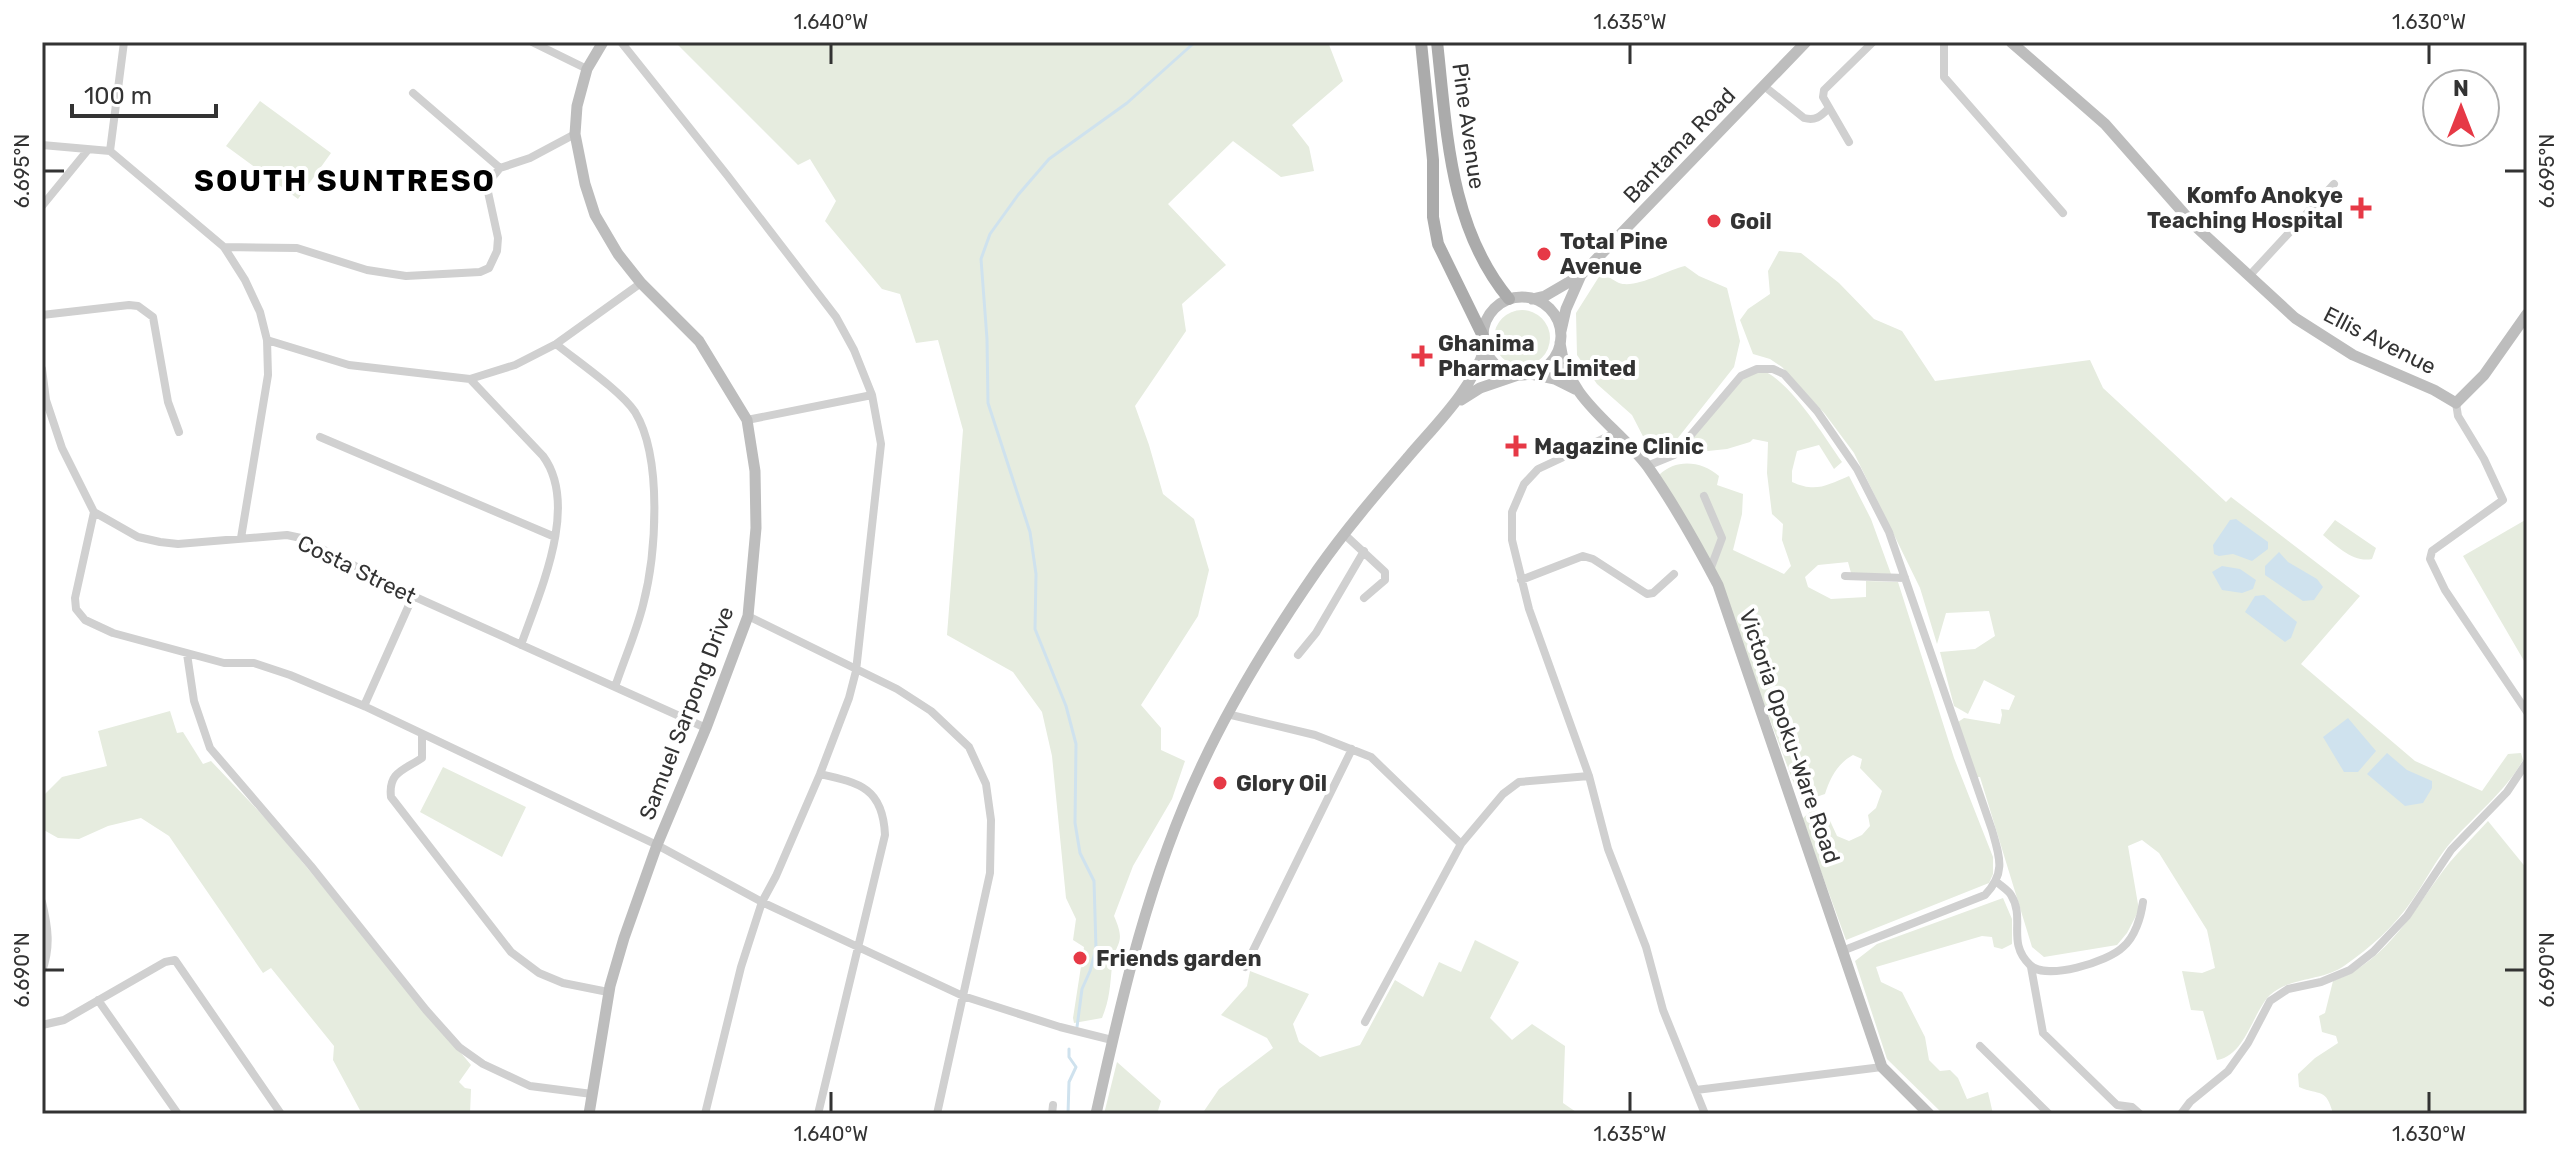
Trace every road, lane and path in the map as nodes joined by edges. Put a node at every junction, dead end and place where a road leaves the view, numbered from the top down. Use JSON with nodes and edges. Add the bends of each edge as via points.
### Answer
{"nodes":[{"id":1,"x":124,"y":42,"type":"edge"},
{"id":2,"x":532,"y":42,"type":"edge"},
{"id":3,"x":603,"y":42,"type":"edge"},
{"id":4,"x":621,"y":42,"type":"edge"},
{"id":5,"x":1421,"y":42,"type":"edge"},
{"id":6,"x":1437,"y":42,"type":"edge"},
{"id":7,"x":1806,"y":42,"type":"edge"},
{"id":8,"x":1873,"y":42,"type":"edge"},
{"id":9,"x":1944,"y":42,"type":"edge"},
{"id":10,"x":2011,"y":42,"type":"edge"},
{"id":11,"x":587,"y":69,"type":"junction"},
{"id":12,"x":1764,"y":86,"type":"junction"},
{"id":13,"x":413,"y":93,"type":"dead end"},
{"id":14,"x":1828,"y":109,"type":"junction"},
{"id":15,"x":575,"y":134,"type":"junction"},
{"id":16,"x":1849,"y":142,"type":"dead end"},
{"id":17,"x":42,"y":145,"type":"edge"},
{"id":18,"x":87,"y":151,"type":"junction"},
{"id":19,"x":110,"y":151,"type":"junction"},
{"id":20,"x":500,"y":168,"type":"junction"},
{"id":21,"x":2334,"y":184,"type":"dead end"},
{"id":22,"x":42,"y":206,"type":"edge"},
{"id":23,"x":2063,"y":213,"type":"dead end"},
{"id":24,"x":224,"y":247,"type":"junction"},
{"id":25,"x":1581,"y":275,"type":"junction"},
{"id":26,"x":2250,"y":275,"type":"junction"},
{"id":27,"x":641,"y":283,"type":"junction"},
{"id":28,"x":1509,"y":299,"type":"junction"},
{"id":29,"x":1532,"y":299,"type":"junction"},
{"id":30,"x":2527,"y":314,"type":"edge"},
{"id":31,"x":42,"y":315,"type":"edge"},
{"id":32,"x":1560,"y":338,"type":"junction"},
{"id":33,"x":267,"y":340,"type":"junction"},
{"id":34,"x":1484,"y":341,"type":"junction"},
{"id":35,"x":556,"y":344,"type":"junction"},
{"id":36,"x":42,"y":369,"type":"edge"},
{"id":37,"x":1524,"y":374,"type":"junction"},
{"id":38,"x":470,"y":379,"type":"junction"},
{"id":39,"x":1575,"y":389,"type":"junction"},
{"id":40,"x":872,"y":395,"type":"junction"},
{"id":41,"x":2456,"y":403,"type":"junction"},
{"id":42,"x":1454,"y":404,"type":"junction"},
{"id":43,"x":747,"y":420,"type":"junction"},
{"id":44,"x":179,"y":432,"type":"dead end"},
{"id":45,"x":1615,"y":433,"type":"junction"},
{"id":46,"x":320,"y":437,"type":"dead end"},
{"id":47,"x":1647,"y":466,"type":"junction"},
{"id":48,"x":1704,"y":496,"type":"dead end"},
{"id":49,"x":94,"y":512,"type":"junction"},
{"id":50,"x":1344,"y":534,"type":"junction"},
{"id":51,"x":555,"y":537,"type":"junction"},
{"id":52,"x":241,"y":538,"type":"junction"},
{"id":53,"x":1364,"y":551,"type":"junction"},
{"id":54,"x":1710,"y":570,"type":"junction"},
{"id":55,"x":1674,"y":574,"type":"dead end"},
{"id":56,"x":1845,"y":576,"type":"dead end"},
{"id":57,"x":1905,"y":578,"type":"junction"},
{"id":58,"x":1521,"y":580,"type":"junction"},
{"id":59,"x":413,"y":596,"type":"junction"},
{"id":60,"x":1364,"y":598,"type":"dead end"},
{"id":61,"x":748,"y":616,"type":"junction"},
{"id":62,"x":521,"y":645,"type":"junction"},
{"id":63,"x":187,"y":654,"type":"junction"},
{"id":64,"x":1298,"y":655,"type":"dead end"},
{"id":65,"x":856,"y":671,"type":"junction"},
{"id":66,"x":615,"y":687,"type":"junction"},
{"id":67,"x":364,"y":706,"type":"junction"},
{"id":68,"x":2527,"y":712,"type":"edge"},
{"id":69,"x":1227,"y":714,"type":"junction"},
{"id":70,"x":706,"y":728,"type":"junction"},
{"id":71,"x":422,"y":735,"type":"junction"},
{"id":72,"x":1352,"y":749,"type":"junction"},
{"id":73,"x":2527,"y":762,"type":"edge"},
{"id":74,"x":820,"y":774,"type":"junction"},
{"id":75,"x":1589,"y":776,"type":"junction"},
{"id":76,"x":1461,"y":844,"type":"junction"},
{"id":77,"x":657,"y":845,"type":"junction"},
{"id":78,"x":1997,"y":882,"type":"junction"},
{"id":79,"x":42,"y":902,"type":"edge"},
{"id":80,"x":762,"y":902,"type":"junction"},
{"id":81,"x":2143,"y":902,"type":"dead end"},
{"id":82,"x":858,"y":946,"type":"junction"},
{"id":83,"x":1842,"y":951,"type":"junction"},
{"id":84,"x":1245,"y":967,"type":"dead end"},
{"id":85,"x":2031,"y":967,"type":"junction"},
{"id":86,"x":42,"y":971,"type":"edge"},
{"id":87,"x":608,"y":992,"type":"junction"},
{"id":88,"x":963,"y":996,"type":"junction"},
{"id":89,"x":98,"y":1000,"type":"junction"},
{"id":90,"x":1365,"y":1022,"type":"dead end"},
{"id":91,"x":42,"y":1025,"type":"edge"},
{"id":92,"x":1112,"y":1040,"type":"junction"},
{"id":93,"x":1980,"y":1046,"type":"dead end"},
{"id":94,"x":1882,"y":1067,"type":"junction"},
{"id":95,"x":1696,"y":1090,"type":"junction"},
{"id":96,"x":592,"y":1094,"type":"junction"},
{"id":97,"x":178,"y":1114,"type":"edge"},
{"id":98,"x":281,"y":1114,"type":"edge"},
{"id":99,"x":589,"y":1114,"type":"edge"},
{"id":100,"x":705,"y":1114,"type":"edge"},
{"id":101,"x":818,"y":1114,"type":"edge"},
{"id":102,"x":937,"y":1114,"type":"edge"},
{"id":103,"x":1096,"y":1114,"type":"edge"},
{"id":104,"x":1705,"y":1114,"type":"edge"},
{"id":105,"x":1929,"y":1114,"type":"edge"},
{"id":106,"x":2049,"y":1114,"type":"edge"},
{"id":107,"x":2140,"y":1114,"type":"edge"},
{"id":108,"x":2181,"y":1114,"type":"edge"}],
"edges":[{"from":1,"to":19,"type":"street"},
{"from":2,"to":11,"type":"street"},
{"from":3,"to":11,"type":"main road","name":"Samuel Sarpong Drive"},
{"from":4,"to":40,"type":"street","via":[[836,317]]},
{"from":5,"to":34,"type":"main road","via":[[1438,244]]},
{"from":6,"to":28,"type":"main road","name":"Pine Avenue","via":[[1459,202],[1485,266]]},
{"from":7,"to":12,"type":"main road","name":"Bantama Road"},
{"from":8,"to":14,"type":"street","via":[[1824,90]]},
{"from":9,"to":23,"type":"street","via":[[1944,77]]},
{"from":10,"to":26,"type":"main road","name":"Ellis Avenue","via":[[2105,124],[2194,225]]},
{"from":11,"to":15,"type":"main road","name":"Samuel Sarpong Drive"},
{"from":12,"to":14,"type":"street","via":[[1804,118],[1820,117]]},
{"from":12,"to":25,"type":"main road","name":"Bantama Road"},
{"from":13,"to":20,"type":"street"},
{"from":14,"to":16,"type":"street"},
{"from":15,"to":20,"type":"street"},
{"from":15,"to":27,"type":"main road","name":"Samuel Sarpong Drive","via":[[595,215]]},
{"from":17,"to":18,"type":"street"},
{"from":18,"to":19,"type":"street"},
{"from":18,"to":22,"type":"street"},
{"from":19,"to":24,"type":"street"},
{"from":20,"to":24,"type":"street","via":[[488,192],[497,251],[489,268],[480,272],[406,276],[297,248]]},
{"from":21,"to":26,"type":"street"},
{"from":24,"to":33,"type":"street","via":[[260,312]]},
{"from":25,"to":29,"type":"main road"},
{"from":25,"to":32,"type":"main road"},
{"from":26,"to":41,"type":"main road","name":"Ellis Avenue","via":[[2295,318],[2353,355]]},
{"from":27,"to":35,"type":"street"},
{"from":27,"to":43,"type":"main road","name":"Samuel Sarpong Drive","via":[[699,341]]},
{"from":28,"to":29,"type":"main road"},
{"from":28,"to":34,"type":"main road","via":[[1492,311]]},
{"from":29,"to":32,"type":"main road","via":[[1554,314]]},
{"from":30,"to":41,"type":"main road","via":[[2484,375]]},
{"from":31,"to":44,"type":"street","via":[[129,305],[153,317],[168,402]]},
{"from":32,"to":37,"type":"main road","via":[[1552,361]]},
{"from":32,"to":39,"type":"main road"},
{"from":33,"to":38,"type":"street","via":[[349,365]]},
{"from":33,"to":52,"type":"street","via":[[268,375]]},
{"from":34,"to":37,"type":"main road","via":[[1500,368]]},
{"from":34,"to":42,"type":"main road","via":[[1474,375]]},
{"from":35,"to":38,"type":"street"},
{"from":35,"to":66,"type":"street","via":[[633,410],[651,465],[653,536],[645,594]]},
{"from":36,"to":49,"type":"street","via":[[62,448]]},
{"from":37,"to":39,"type":"main road"},
{"from":37,"to":42,"type":"main road","via":[[1480,388]]},
{"from":38,"to":51,"type":"street","via":[[547,461],[557,492]]},
{"from":39,"to":45,"type":"main road","name":"Victoria Opoku-Ware Road"},
{"from":40,"to":43,"type":"street"},
{"from":40,"to":65,"type":"street","via":[[881,444]]},
{"from":41,"to":68,"type":"street","via":[[2503,500],[2432,551],[2430,559]]},
{"from":42,"to":50,"type":"main road"},
{"from":43,"to":61,"type":"main road","name":"Samuel Sarpong Drive","via":[[756,528]]},
{"from":45,"to":47,"type":"main road","name":"Victoria Opoku-Ware Road"},
{"from":45,"to":58,"type":"street","via":[[1538,469],[1524,484],[1512,512]]},
{"from":46,"to":51,"type":"street"},
{"from":47,"to":54,"type":"main road","name":"Victoria Opoku-Ware Road"},
{"from":47,"to":57,"type":"street","via":[[1674,455],[1741,376],[1773,369],[1817,411],[1857,469]]},
{"from":48,"to":54,"type":"street","via":[[1722,538]]},
{"from":49,"to":52,"type":"street","name":"Costa Street","via":[[138,537],[160,542]]},
{"from":49,"to":63,"type":"street","via":[[76,609],[85,620],[113,633]]},
{"from":50,"to":53,"type":"street"},
{"from":50,"to":69,"type":"main road"},
{"from":51,"to":62,"type":"street"},
{"from":52,"to":59,"type":"street","name":"Costa Street","via":[[301,538]]},
{"from":53,"to":60,"type":"street","via":[[1385,572],[1385,580]]},
{"from":53,"to":64,"type":"street"},
{"from":54,"to":83,"type":"main road","name":"Victoria Opoku-Ware Road"},
{"from":55,"to":58,"type":"street","via":[[1647,594],[1583,556]]},
{"from":56,"to":57,"type":"street"},
{"from":57,"to":78,"type":"street","via":[[1992,830],[1999,855]]},
{"from":58,"to":75,"type":"street"},
{"from":59,"to":62,"type":"street","name":"Costa Street"},
{"from":59,"to":67,"type":"street"},
{"from":61,"to":65,"type":"street"},
{"from":61,"to":70,"type":"main road","name":"Samuel Sarpong Drive"},
{"from":62,"to":66,"type":"street","name":"Costa Street"},
{"from":63,"to":67,"type":"street","via":[[254,663]]},
{"from":63,"to":96,"type":"street","via":[[194,701],[210,748],[459,1047],[530,1086]]},
{"from":65,"to":74,"type":"street"},
{"from":65,"to":88,"type":"street","via":[[931,711],[969,747],[986,784],[990,873]]},
{"from":66,"to":70,"type":"street","name":"Costa Street"},
{"from":67,"to":71,"type":"street"},
{"from":69,"to":72,"type":"street"},
{"from":69,"to":92,"type":"main road","via":[[1179,816]]},
{"from":70,"to":77,"type":"main road","name":"Samuel Sarpong Drive"},
{"from":71,"to":77,"type":"street"},
{"from":71,"to":87,"type":"street","via":[[422,758],[396,772],[391,797],[511,952],[563,983]]},
{"from":72,"to":76,"type":"street","via":[[1371,757]]},
{"from":72,"to":84,"type":"street"},
{"from":73,"to":108,"type":"street","via":[[2373,952],[2350,970],[2288,989],[2270,1001],[2228,1071]]},
{"from":74,"to":80,"type":"street"},
{"from":74,"to":82,"type":"street","via":[[865,788],[878,800],[884,816],[885,835]]},
{"from":75,"to":76,"type":"street","via":[[1519,782]]},
{"from":75,"to":95,"type":"street","via":[[1608,849]]},
{"from":76,"to":90,"type":"street"},
{"from":77,"to":80,"type":"street"},
{"from":77,"to":87,"type":"main road","name":"Samuel Sarpong Drive"},
{"from":78,"to":83,"type":"street","via":[[1985,895]]},
{"from":78,"to":85,"type":"street","via":[[2011,894],[2018,919],[2015,940]]},
{"from":79,"to":86,"type":"street","via":[[48,955]]},
{"from":80,"to":82,"type":"street"},
{"from":80,"to":100,"type":"street"},
{"from":81,"to":85,"type":"street","via":[[2126,945],[2113,955],[2071,969],[2045,972]]},
{"from":82,"to":88,"type":"street"},
{"from":82,"to":101,"type":"street"},
{"from":83,"to":94,"type":"main road","name":"Victoria Opoku-Ware Road"},
{"from":85,"to":107,"type":"street","via":[[2043,1033],[2117,1105]]},
{"from":87,"to":96,"type":"main road","name":"Samuel Sarpong Drive"},
{"from":88,"to":92,"type":"street"},
{"from":88,"to":102,"type":"street"},
{"from":89,"to":91,"type":"street","via":[[64,1020]]},
{"from":89,"to":97,"type":"street"},
{"from":89,"to":98,"type":"street","via":[[175,960]]},
{"from":92,"to":103,"type":"main road"},
{"from":93,"to":106,"type":"street"},
{"from":94,"to":95,"type":"street"},
{"from":94,"to":105,"type":"main road","name":"Victoria Opoku-Ware Road"},
{"from":95,"to":104,"type":"street"},
{"from":96,"to":99,"type":"main road","name":"Samuel Sarpong Drive"}]}
